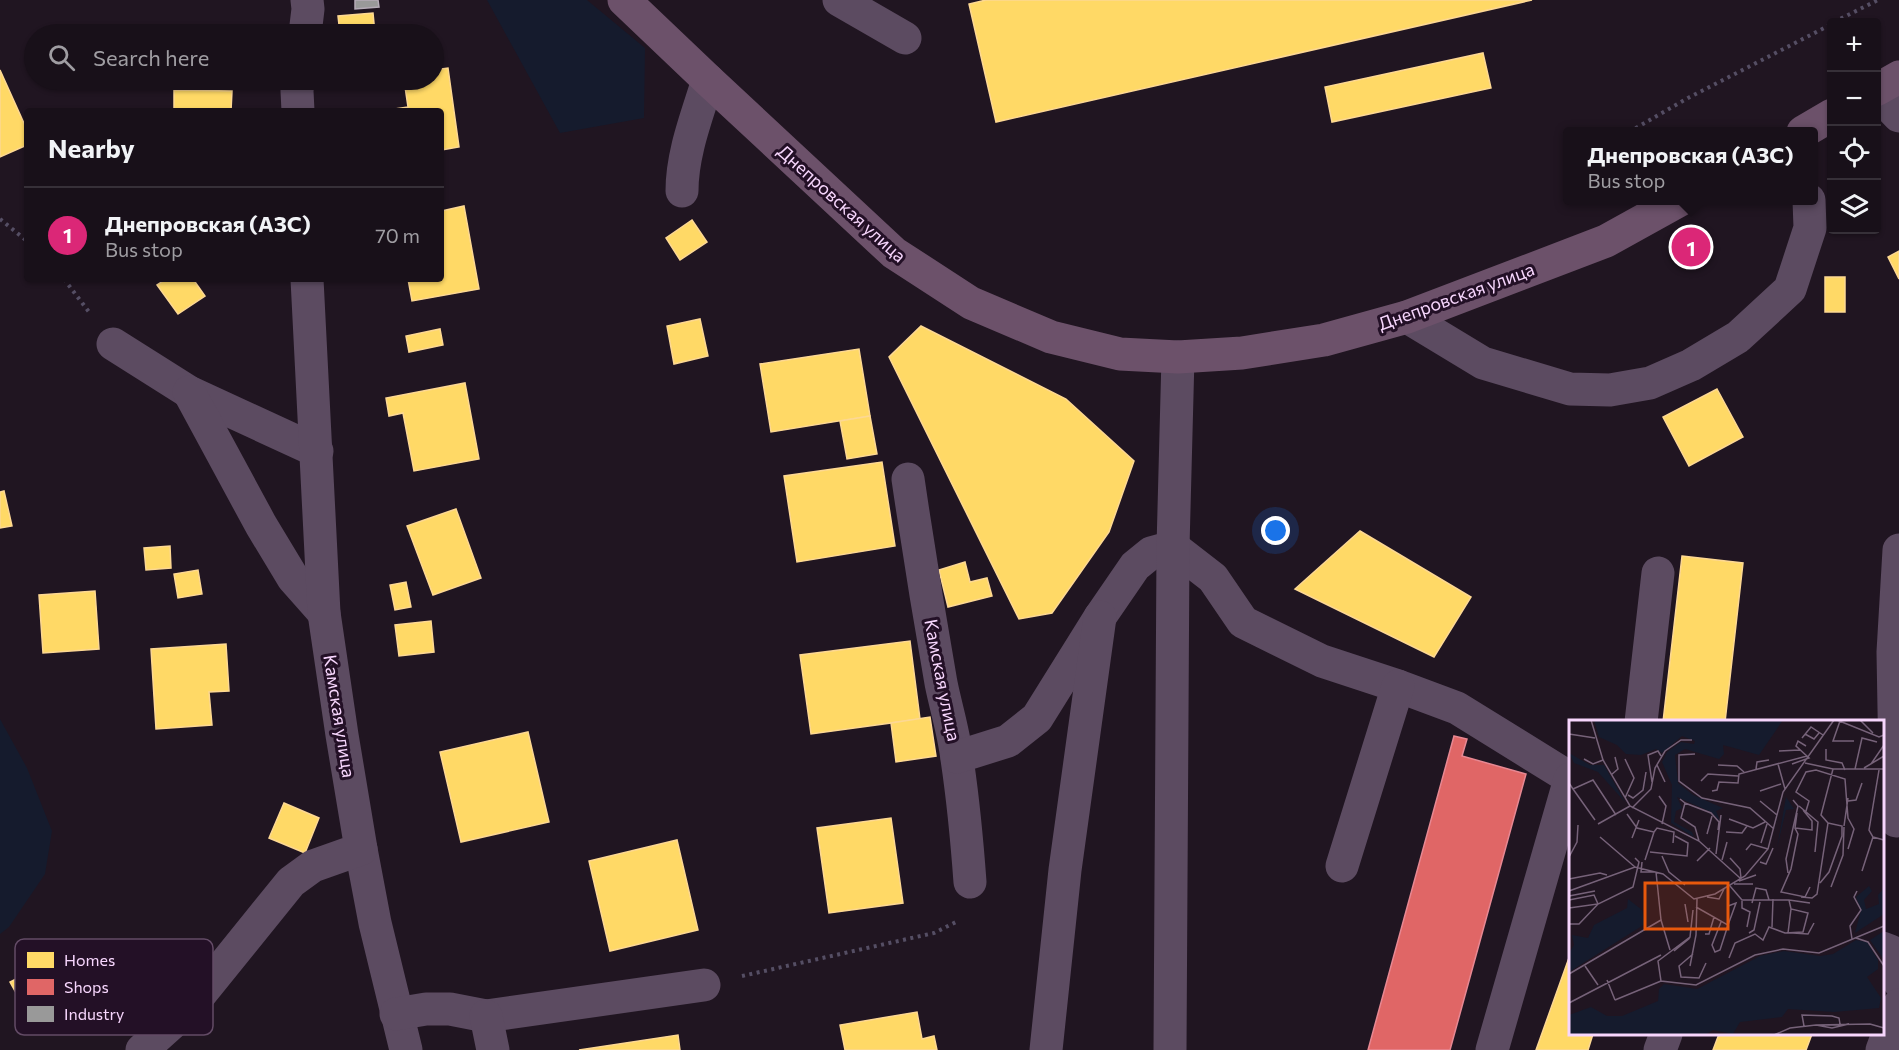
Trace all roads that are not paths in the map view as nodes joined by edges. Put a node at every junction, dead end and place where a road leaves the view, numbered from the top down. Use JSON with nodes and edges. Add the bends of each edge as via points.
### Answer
{"nodes":[{"id":1,"x":307,"y":0,"type":"edge"},
{"id":2,"x":624,"y":0,"type":"edge"},
{"id":3,"x":838,"y":0,"type":"edge"},
{"id":4,"x":306,"y":24,"type":"edge"},
{"id":5,"x":905,"y":38,"type":"dead end"},
{"id":6,"x":1899,"y":77,"type":"edge"},
{"id":7,"x":708,"y":80,"type":"junction"},
{"id":8,"x":1881,"y":88,"type":"edge"},
{"id":9,"x":297,"y":90,"type":"edge"},
{"id":10,"x":1881,"y":96,"type":"edge"},
{"id":11,"x":298,"y":108,"type":"edge"},
{"id":12,"x":1899,"y":116,"type":"edge"},
{"id":13,"x":682,"y":190,"type":"dead end"},
{"id":14,"x":1673,"y":205,"type":"edge"},
{"id":15,"x":1809,"y":205,"type":"edge"},
{"id":16,"x":307,"y":282,"type":"edge"},
{"id":17,"x":1407,"y":317,"type":"junction"},
{"id":18,"x":114,"y":344,"type":"dead end"},
{"id":19,"x":1178,"y":357,"type":"junction"},
{"id":20,"x":189,"y":392,"type":"junction"},
{"id":21,"x":317,"y":452,"type":"junction"},
{"id":22,"x":908,"y":479,"type":"dead end"},
{"id":23,"x":1173,"y":547,"type":"junction"},
{"id":24,"x":1899,"y":550,"type":"edge"},
{"id":25,"x":1658,"y":573,"type":"dead end"},
{"id":26,"x":324,"y":613,"type":"junction"},
{"id":27,"x":1100,"y":617,"type":"junction"},
{"id":28,"x":1398,"y":686,"type":"junction"},
{"id":29,"x":1641,"y":720,"type":"edge"},
{"id":30,"x":957,"y":757,"type":"junction"},
{"id":31,"x":1569,"y":777,"type":"edge"},
{"id":32,"x":1569,"y":781,"type":"edge"},
{"id":33,"x":1896,"y":821,"type":"dead end"},
{"id":34,"x":361,"y":849,"type":"junction"},
{"id":35,"x":1342,"y":866,"type":"dead end"},
{"id":36,"x":970,"y":882,"type":"road end"},
{"id":37,"x":1890,"y":947,"type":"edge"},
{"id":38,"x":213,"y":979,"type":"edge"},
{"id":39,"x":1899,"y":982,"type":"edge"},
{"id":40,"x":704,"y":985,"type":"road end"},
{"id":41,"x":1899,"y":1005,"type":"edge"},
{"id":42,"x":396,"y":1014,"type":"junction"},
{"id":43,"x":486,"y":1016,"type":"junction"},
{"id":44,"x":159,"y":1035,"type":"edge"},
{"id":45,"x":1666,"y":1035,"type":"edge"},
{"id":46,"x":142,"y":1050,"type":"edge"},
{"id":47,"x":406,"y":1050,"type":"edge"},
{"id":48,"x":494,"y":1050,"type":"edge"},
{"id":49,"x":1046,"y":1050,"type":"edge"},
{"id":50,"x":1170,"y":1050,"type":"edge"},
{"id":51,"x":1492,"y":1050,"type":"edge"},
{"id":52,"x":1660,"y":1050,"type":"edge"},
{"id":53,"x":1882,"y":1050,"type":"edge"}],
"edges":[{"from":1,"to":4,"type":"street"},
{"from":2,"to":7,"type":"main road","name":"Днепровская улица"},
{"from":3,"to":5,"type":"street"},
{"from":6,"to":8,"type":"main road"},
{"from":7,"to":13,"type":"street","via":[[688,145]]},
{"from":7,"to":19,"type":"main road","name":"Днепровская улица","via":[[894,253],[971,303],[1051,337],[1120,354]]},
{"from":9,"to":11,"type":"street"},
{"from":10,"to":12,"type":"street"},
{"from":14,"to":17,"type":"main road","name":"Днепровская улица","via":[[1606,241]]},
{"from":15,"to":17,"type":"street","via":[[1810,228],[1790,289],[1738,337],[1650,383],[1610,390],[1570,389],[1483,363]]},
{"from":16,"to":21,"type":"street","name":"Камская улица"},
{"from":17,"to":19,"type":"main road","name":"Днепровская улица","via":[[1324,340],[1242,353]]},
{"from":18,"to":20,"type":"street"},
{"from":19,"to":23,"type":"street"},
{"from":20,"to":21,"type":"street"},
{"from":20,"to":26,"type":"street","via":[[293,578]]},
{"from":21,"to":26,"type":"street","name":"Камская улица"},
{"from":22,"to":30,"type":"street","name":"Камская улица","via":[[918,554]]},
{"from":23,"to":27,"type":"street","via":[[1151,553],[1136,566]]},
{"from":23,"to":28,"type":"street","via":[[1213,578],[1243,622],[1322,660]]},
{"from":23,"to":50,"type":"street"},
{"from":24,"to":33,"type":"street","via":[[1893,652]]},
{"from":25,"to":29,"type":"street"},
{"from":26,"to":34,"type":"street","name":"Камская улица"},
{"from":27,"to":30,"type":"street","via":[[1037,718],[1008,741]]},
{"from":27,"to":49,"type":"street","via":[[1065,870]]},
{"from":28,"to":31,"type":"street","via":[[1457,708]]},
{"from":28,"to":35,"type":"street"},
{"from":30,"to":36,"type":"street","name":"Камская улица"},
{"from":32,"to":51,"type":"street"},
{"from":34,"to":38,"type":"street","via":[[313,866],[291,882]]},
{"from":34,"to":42,"type":"street","name":"Камская улица"},
{"from":37,"to":39,"type":"street"},
{"from":40,"to":43,"type":"street"},
{"from":41,"to":53,"type":"street"},
{"from":42,"to":43,"type":"street","via":[[450,1009]]},
{"from":42,"to":47,"type":"street","name":"Камская улица"},
{"from":43,"to":48,"type":"street"},
{"from":44,"to":46,"type":"street"},
{"from":45,"to":52,"type":"street"}]}
